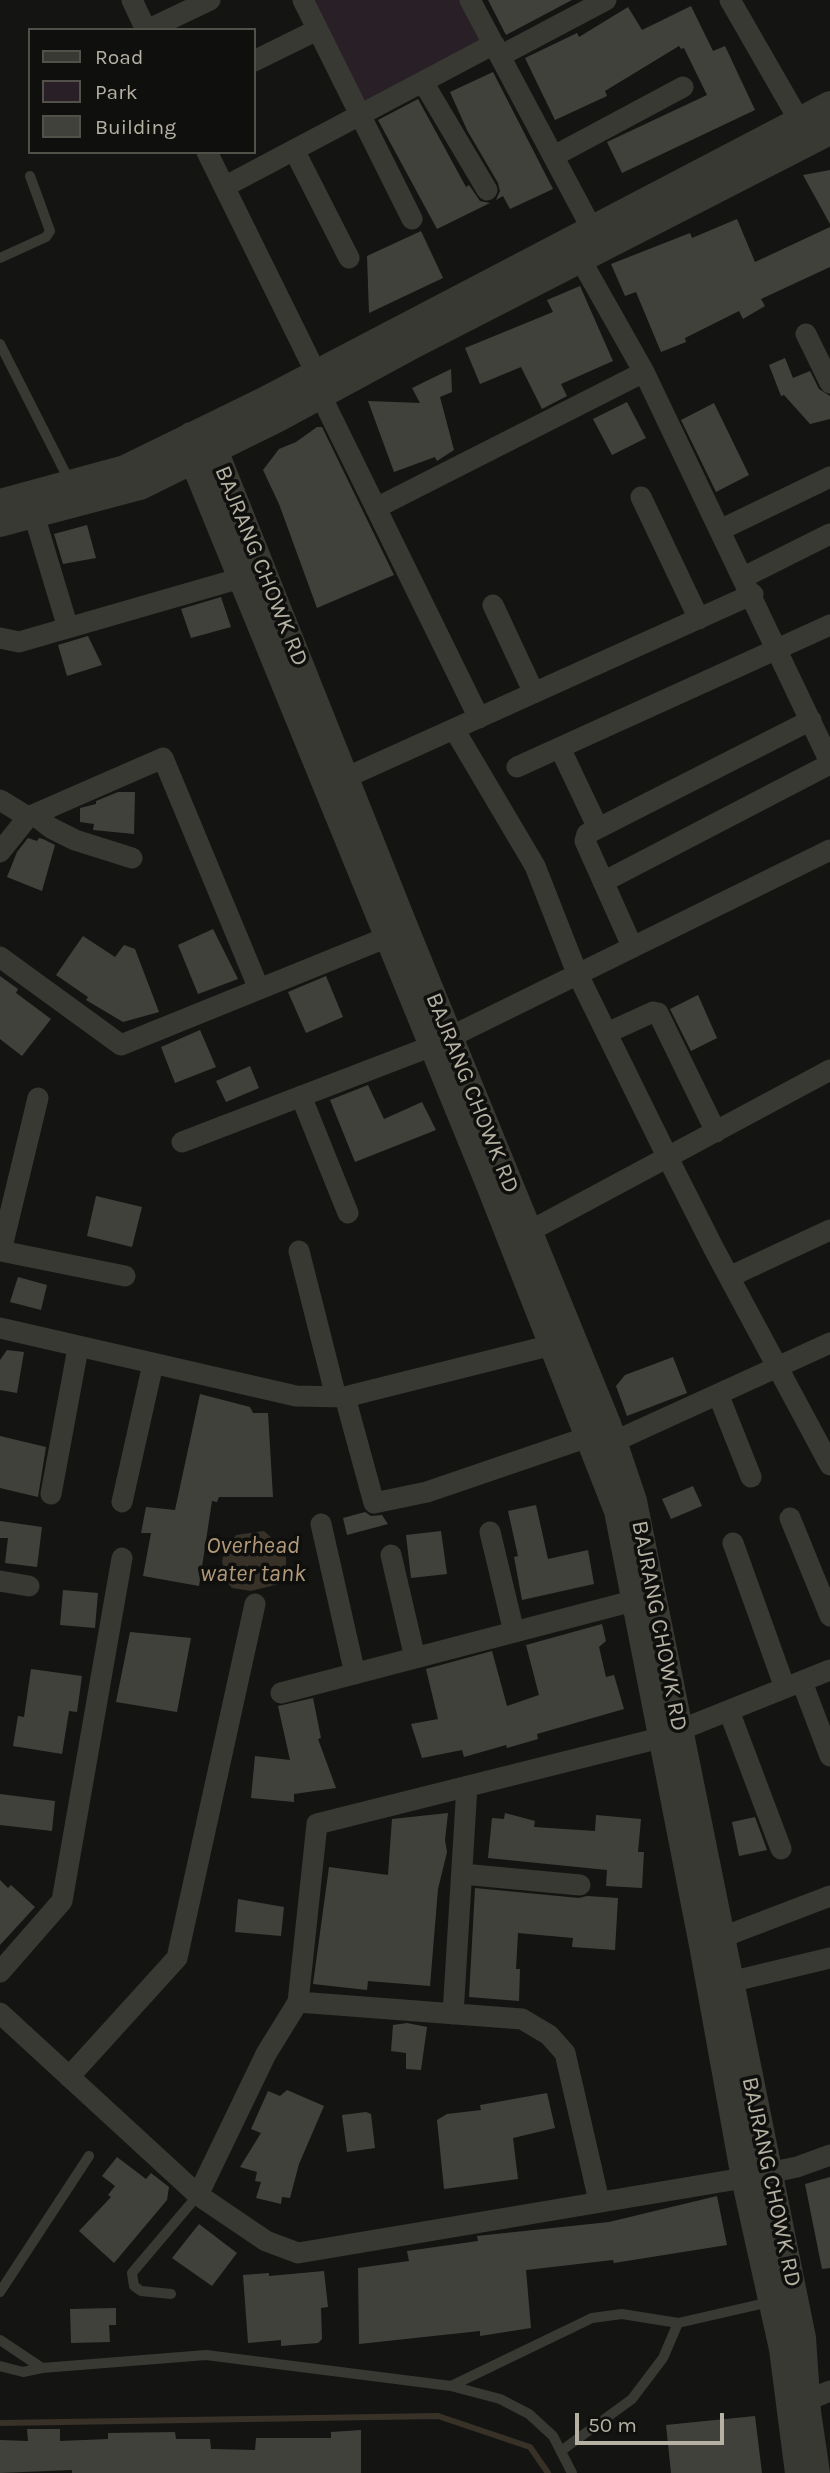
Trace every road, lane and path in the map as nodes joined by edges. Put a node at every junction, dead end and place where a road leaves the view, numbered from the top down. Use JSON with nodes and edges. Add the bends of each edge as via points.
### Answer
{"nodes":[{"id":1,"x":132,"y":0,"type":"edge"},
{"id":2,"x":210,"y":0,"type":"edge"},
{"id":3,"x":303,"y":0,"type":"edge"},
{"id":4,"x":470,"y":0,"type":"edge"},
{"id":5,"x":606,"y":0,"type":"edge"},
{"id":6,"x":730,"y":0,"type":"edge"},
{"id":7,"x":146,"y":28,"type":"edge"},
{"id":8,"x":151,"y":28,"type":"edge"},
{"id":9,"x":317,"y":30,"type":"junction"},
{"id":10,"x":497,"y":50,"type":"junction"},
{"id":11,"x":256,"y":60,"type":"edge"},
{"id":12,"x":423,"y":82,"type":"junction"},
{"id":13,"x":683,"y":87,"type":"dead end"},
{"id":14,"x":830,"y":104,"type":"edge"},
{"id":15,"x":358,"y":117,"type":"junction"},
{"id":16,"x":813,"y":132,"type":"edge"},
{"id":17,"x":294,"y":150,"type":"junction"},
{"id":18,"x":208,"y":154,"type":"edge"},
{"id":19,"x":554,"y":156,"type":"junction"},
{"id":20,"x":30,"y":176,"type":"dead end"},
{"id":21,"x":224,"y":187,"type":"junction"},
{"id":22,"x":487,"y":190,"type":"dead end"},
{"id":23,"x":412,"y":219,"type":"dead end"},
{"id":24,"x":581,"y":243,"type":"junction"},
{"id":25,"x":0,"y":258,"type":"edge"},
{"id":26,"x":349,"y":258,"type":"dead end"},
{"id":27,"x":806,"y":334,"type":"dead end"},
{"id":28,"x":0,"y":344,"type":"edge"},
{"id":29,"x":644,"y":372,"type":"junction"},
{"id":30,"x":830,"y":383,"type":"edge"},
{"id":31,"x":318,"y":385,"type":"junction"},
{"id":32,"x":200,"y":449,"type":"junction"},
{"id":33,"x":830,"y":477,"type":"edge"},
{"id":34,"x":70,"y":483,"type":"junction"},
{"id":35,"x":641,"y":497,"type":"dead end"},
{"id":36,"x":0,"y":502,"type":"edge"},
{"id":37,"x":376,"y":508,"type":"junction"},
{"id":38,"x":34,"y":515,"type":"junction"},
{"id":39,"x":0,"y":524,"type":"edge"},
{"id":40,"x":720,"y":530,"type":"junction"},
{"id":41,"x":830,"y":534,"type":"edge"},
{"id":42,"x":241,"y":578,"type":"junction"},
{"id":43,"x":748,"y":586,"type":"junction"},
{"id":44,"x":493,"y":605,"type":"dead end"},
{"id":45,"x":699,"y":619,"type":"junction"},
{"id":46,"x":830,"y":625,"type":"edge"},
{"id":47,"x":68,"y":628,"type":"junction"},
{"id":48,"x":0,"y":638,"type":"edge"},
{"id":49,"x":778,"y":650,"type":"junction"},
{"id":50,"x":534,"y":693,"type":"junction"},
{"id":51,"x":479,"y":718,"type":"junction"},
{"id":52,"x":820,"y":728,"type":"edge"},
{"id":53,"x":454,"y":729,"type":"junction"},
{"id":54,"x":559,"y":748,"type":"junction"},
{"id":55,"x":830,"y":763,"type":"edge"},
{"id":56,"x":517,"y":767,"type":"dead end"},
{"id":57,"x":335,"y":783,"type":"junction"},
{"id":58,"x":0,"y":800,"type":"edge"},
{"id":59,"x":31,"y":816,"type":"junction"},
{"id":60,"x":598,"y":828,"type":"junction"},
{"id":61,"x":830,"y":850,"type":"edge"},
{"id":62,"x":0,"y":852,"type":"edge"},
{"id":63,"x":132,"y":858,"type":"dead end"},
{"id":64,"x":603,"y":882,"type":"junction"},
{"id":65,"x":397,"y":934,"type":"junction"},
{"id":66,"x":632,"y":946,"type":"junction"},
{"id":67,"x":0,"y":957,"type":"edge"},
{"id":68,"x":577,"y":973,"type":"junction"},
{"id":69,"x":259,"y":989,"type":"junction"},
{"id":70,"x":607,"y":1033,"type":"junction"},
{"id":71,"x":440,"y":1040,"type":"junction"},
{"id":72,"x":830,"y":1070,"type":"edge"},
{"id":73,"x":302,"y":1096,"type":"junction"},
{"id":74,"x":38,"y":1098,"type":"dead end"},
{"id":75,"x":716,"y":1132,"type":"junction"},
{"id":76,"x":182,"y":1142,"type":"dead end"},
{"id":77,"x":668,"y":1158,"type":"junction"},
{"id":78,"x":348,"y":1213,"type":"dead end"},
{"id":79,"x":830,"y":1230,"type":"edge"},
{"id":80,"x":528,"y":1232,"type":"junction"},
{"id":81,"x":299,"y":1251,"type":"dead end"},
{"id":82,"x":0,"y":1253,"type":"edge"},
{"id":83,"x":125,"y":1276,"type":"dead end"},
{"id":84,"x":729,"y":1277,"type":"junction"},
{"id":85,"x":0,"y":1328,"type":"edge"},
{"id":86,"x":562,"y":1343,"type":"junction"},
{"id":87,"x":830,"y":1343,"type":"edge"},
{"id":88,"x":78,"y":1348,"type":"junction"},
{"id":89,"x":153,"y":1364,"type":"junction"},
{"id":90,"x":778,"y":1367,"type":"junction"},
{"id":91,"x":718,"y":1394,"type":"junction"},
{"id":92,"x":340,"y":1397,"type":"junction"},
{"id":93,"x":598,"y":1443,"type":"junction"},
{"id":94,"x":830,"y":1465,"type":"edge"},
{"id":95,"x":751,"y":1477,"type":"dead end"},
{"id":96,"x":51,"y":1494,"type":"dead end"},
{"id":97,"x":122,"y":1502,"type":"dead end"},
{"id":98,"x":790,"y":1518,"type":"dead end"},
{"id":99,"x":321,"y":1524,"type":"dead end"},
{"id":100,"x":490,"y":1532,"type":"dead end"},
{"id":101,"x":733,"y":1543,"type":"dead end"},
{"id":102,"x":391,"y":1555,"type":"dead end"},
{"id":103,"x":122,"y":1558,"type":"dead end"},
{"id":104,"x":0,"y":1581,"type":"edge"},
{"id":105,"x":29,"y":1586,"type":"dead end"},
{"id":106,"x":644,"y":1598,"type":"junction"},
{"id":107,"x":255,"y":1604,"type":"dead end"},
{"id":108,"x":830,"y":1616,"type":"edge"},
{"id":109,"x":514,"y":1632,"type":"junction"},
{"id":110,"x":415,"y":1658,"type":"junction"},
{"id":111,"x":830,"y":1670,"type":"edge"},
{"id":112,"x":355,"y":1674,"type":"junction"},
{"id":113,"x":793,"y":1685,"type":"junction"},
{"id":114,"x":281,"y":1693,"type":"dead end"},
{"id":115,"x":729,"y":1711,"type":"junction"},
{"id":116,"x":670,"y":1734,"type":"junction"},
{"id":117,"x":830,"y":1756,"type":"edge"},
{"id":118,"x":467,"y":1786,"type":"junction"},
{"id":119,"x":781,"y":1849,"type":"dead end"},
{"id":120,"x":462,"y":1874,"type":"junction"},
{"id":121,"x":580,"y":1885,"type":"dead end"},
{"id":122,"x":830,"y":1896,"type":"edge"},
{"id":123,"x":711,"y":1942,"type":"junction"},
{"id":124,"x":830,"y":1958,"type":"edge"},
{"id":125,"x":0,"y":1972,"type":"edge"},
{"id":126,"x":730,"y":1982,"type":"junction"},
{"id":127,"x":298,"y":2002,"type":"junction"},
{"id":128,"x":0,"y":2013,"type":"edge"},
{"id":129,"x":453,"y":2014,"type":"junction"},
{"id":130,"x":69,"y":2077,"type":"junction"},
{"id":131,"x":830,"y":2155,"type":"edge"},
{"id":132,"x":89,"y":2157,"type":"dead end"},
{"id":133,"x":756,"y":2175,"type":"junction"},
{"id":134,"x":198,"y":2195,"type":"junction"},
{"id":135,"x":599,"y":2201,"type":"junction"},
{"id":136,"x":0,"y":2292,"type":"edge"},
{"id":137,"x":171,"y":2294,"type":"dead end"},
{"id":138,"x":772,"y":2301,"type":"junction"},
{"id":139,"x":678,"y":2323,"type":"junction"},
{"id":140,"x":0,"y":2340,"type":"edge"},
{"id":141,"x":0,"y":2366,"type":"edge"},
{"id":142,"x":42,"y":2368,"type":"junction"},
{"id":143,"x":451,"y":2386,"type":"junction"},
{"id":144,"x":809,"y":2400,"type":"edge"},
{"id":145,"x":561,"y":2451,"type":"junction"},
{"id":146,"x":572,"y":2473,"type":"edge"},
{"id":147,"x":798,"y":2473,"type":"edge"},
{"id":148,"x":817,"y":2473,"type":"edge"}],
"edges":[{"from":1,"to":7,"type":"street"},
{"from":2,"to":8,"type":"street"},
{"from":3,"to":9,"type":"street"},
{"from":4,"to":10,"type":"street"},
{"from":5,"to":10,"type":"street"},
{"from":6,"to":16,"type":"street"},
{"from":9,"to":11,"type":"street"},
{"from":9,"to":15,"type":"street"},
{"from":10,"to":12,"type":"street"},
{"from":10,"to":19,"type":"street"},
{"from":12,"to":15,"type":"street"},
{"from":12,"to":22,"type":"street"},
{"from":13,"to":19,"type":"street"},
{"from":14,"to":16,"type":"street"},
{"from":15,"to":17,"type":"street"},
{"from":15,"to":23,"type":"street"},
{"from":16,"to":24,"type":"street"},
{"from":17,"to":21,"type":"street"},
{"from":17,"to":26,"type":"street"},
{"from":18,"to":21,"type":"street"},
{"from":19,"to":24,"type":"street"},
{"from":20,"to":25,"type":"lane","via":[[50,231]]},
{"from":21,"to":31,"type":"street"},
{"from":24,"to":29,"type":"street"},
{"from":24,"to":31,"type":"street"},
{"from":27,"to":30,"type":"street"},
{"from":28,"to":34,"type":"lane"},
{"from":29,"to":37,"type":"street"},
{"from":29,"to":40,"type":"street"},
{"from":31,"to":32,"type":"street"},
{"from":31,"to":37,"type":"street"},
{"from":32,"to":34,"type":"street"},
{"from":32,"to":38,"type":"street","via":[[140,487]]},
{"from":32,"to":42,"type":"street","name":"BAJRANG CHOWK RD"},
{"from":32,"to":57,"type":"street","name":"BAJRANG CHOWK RD"},
{"from":33,"to":40,"type":"street"},
{"from":34,"to":36,"type":"street"},
{"from":35,"to":45,"type":"street"},
{"from":37,"to":51,"type":"street"},
{"from":38,"to":39,"type":"street"},
{"from":38,"to":47,"type":"street"},
{"from":40,"to":43,"type":"street"},
{"from":41,"to":43,"type":"street"},
{"from":42,"to":47,"type":"street"},
{"from":42,"to":57,"type":"street","name":"BAJRANG CHOWK RD"},
{"from":43,"to":45,"type":"street"},
{"from":43,"to":49,"type":"street"},
{"from":44,"to":50,"type":"street"},
{"from":45,"to":50,"type":"street"},
{"from":46,"to":49,"type":"street"},
{"from":47,"to":48,"type":"street","via":[[19,642]]},
{"from":49,"to":52,"type":"street"},
{"from":49,"to":54,"type":"street"},
{"from":50,"to":51,"type":"street"},
{"from":51,"to":53,"type":"street"},
{"from":52,"to":55,"type":"street"},
{"from":52,"to":60,"type":"street"},
{"from":53,"to":57,"type":"street"},
{"from":53,"to":68,"type":"street","via":[[535,866]]},
{"from":54,"to":56,"type":"street"},
{"from":54,"to":60,"type":"street"},
{"from":55,"to":64,"type":"street"},
{"from":57,"to":65,"type":"street","name":"BAJRANG CHOWK RD"},
{"from":58,"to":59,"type":"street"},
{"from":59,"to":62,"type":"street"},
{"from":59,"to":63,"type":"street","via":[[75,840]]},
{"from":59,"to":69,"type":"street","via":[[163,758]]},
{"from":60,"to":64,"type":"street","via":[[587,834],[585,841]]},
{"from":61,"to":66,"type":"street"},
{"from":64,"to":66,"type":"street"},
{"from":65,"to":69,"type":"street"},
{"from":65,"to":71,"type":"street","name":"BAJRANG CHOWK RD"},
{"from":66,"to":68,"type":"street"},
{"from":67,"to":69,"type":"street","via":[[121,1045]]},
{"from":68,"to":70,"type":"street"},
{"from":68,"to":71,"type":"street"},
{"from":70,"to":75,"type":"street","via":[[658,1013]]},
{"from":70,"to":77,"type":"street"},
{"from":71,"to":73,"type":"street"},
{"from":71,"to":80,"type":"street","name":"BAJRANG CHOWK RD"},
{"from":71,"to":86,"type":"street","name":"BAJRANG CHOWK RD"},
{"from":72,"to":75,"type":"street"},
{"from":73,"to":76,"type":"street"},
{"from":73,"to":78,"type":"street"},
{"from":74,"to":82,"type":"street"},
{"from":75,"to":77,"type":"street"},
{"from":77,"to":80,"type":"street"},
{"from":77,"to":84,"type":"street"},
{"from":79,"to":84,"type":"street"},
{"from":80,"to":86,"type":"street","name":"BAJRANG CHOWK RD"},
{"from":81,"to":92,"type":"street"},
{"from":82,"to":83,"type":"street"},
{"from":84,"to":90,"type":"street"},
{"from":85,"to":88,"type":"street"},
{"from":86,"to":92,"type":"street"},
{"from":86,"to":93,"type":"street","name":"BAJRANG CHOWK RD"},
{"from":87,"to":90,"type":"street"},
{"from":88,"to":89,"type":"street"},
{"from":88,"to":96,"type":"street"},
{"from":89,"to":92,"type":"street","via":[[296,1396]]},
{"from":89,"to":97,"type":"street"},
{"from":90,"to":91,"type":"street"},
{"from":90,"to":94,"type":"street"},
{"from":91,"to":93,"type":"street"},
{"from":91,"to":95,"type":"street"},
{"from":92,"to":93,"type":"street","via":[[374,1503]]},
{"from":93,"to":106,"type":"street","name":"BAJRANG CHOWK RD"},
{"from":98,"to":108,"type":"street"},
{"from":99,"to":112,"type":"street"},
{"from":100,"to":109,"type":"street"},
{"from":101,"to":113,"type":"street"},
{"from":102,"to":110,"type":"street"},
{"from":103,"to":125,"type":"street","via":[[62,1901]]},
{"from":104,"to":105,"type":"street"},
{"from":106,"to":109,"type":"street"},
{"from":106,"to":116,"type":"street","name":"BAJRANG CHOWK RD"},
{"from":107,"to":130,"type":"street","via":[[177,1958]]},
{"from":109,"to":110,"type":"street"},
{"from":110,"to":112,"type":"street"},
{"from":111,"to":113,"type":"street"},
{"from":112,"to":114,"type":"street"},
{"from":113,"to":115,"type":"street"},
{"from":113,"to":117,"type":"street"},
{"from":115,"to":116,"type":"street"},
{"from":115,"to":119,"type":"street"},
{"from":116,"to":118,"type":"street"},
{"from":116,"to":123,"type":"street","name":"BAJRANG CHOWK RD"},
{"from":118,"to":120,"type":"street"},
{"from":118,"to":127,"type":"street","via":[[317,1824]]},
{"from":120,"to":121,"type":"street"},
{"from":120,"to":129,"type":"street"},
{"from":122,"to":123,"type":"street"},
{"from":123,"to":126,"type":"street","name":"BAJRANG CHOWK RD"},
{"from":123,"to":133,"type":"street","name":"BAJRANG CHOWK RD"},
{"from":124,"to":126,"type":"street"},
{"from":126,"to":133,"type":"street","name":"BAJRANG CHOWK RD"},
{"from":127,"to":129,"type":"street"},
{"from":127,"to":134,"type":"street","via":[[267,2054]]},
{"from":128,"to":130,"type":"street"},
{"from":129,"to":135,"type":"street","via":[[522,2019],[549,2035],[565,2053]]},
{"from":130,"to":134,"type":"street"},
{"from":131,"to":133,"type":"street"},
{"from":132,"to":136,"type":"lane"},
{"from":133,"to":135,"type":"street"},
{"from":133,"to":138,"type":"street","name":"BAJRANG CHOWK RD"},
{"from":133,"to":144,"type":"street","name":"BAJRANG CHOWK RD","via":[[803,2338]]},
{"from":134,"to":135,"type":"street","via":[[266,2241],[298,2253]]},
{"from":134,"to":137,"type":"lane","via":[[132,2273],[134,2286],[141,2291]]},
{"from":138,"to":139,"type":"lane"},
{"from":138,"to":144,"type":"street","name":"BAJRANG CHOWK RD"},
{"from":139,"to":143,"type":"lane","via":[[622,2314],[592,2318]]},
{"from":139,"to":145,"type":"lane","via":[[663,2358],[632,2399]]},
{"from":140,"to":142,"type":"lane"},
{"from":141,"to":142,"type":"lane","via":[[23,2372]]},
{"from":142,"to":143,"type":"lane","via":[[206,2355]]},
{"from":143,"to":145,"type":"lane","via":[[500,2399],[529,2414],[553,2436]]},
{"from":144,"to":147,"type":"street","name":"BAJRANG CHOWK RD"},
{"from":144,"to":148,"type":"street","name":"BAJRANG CHOWK RD"},
{"from":145,"to":146,"type":"lane"}]}
